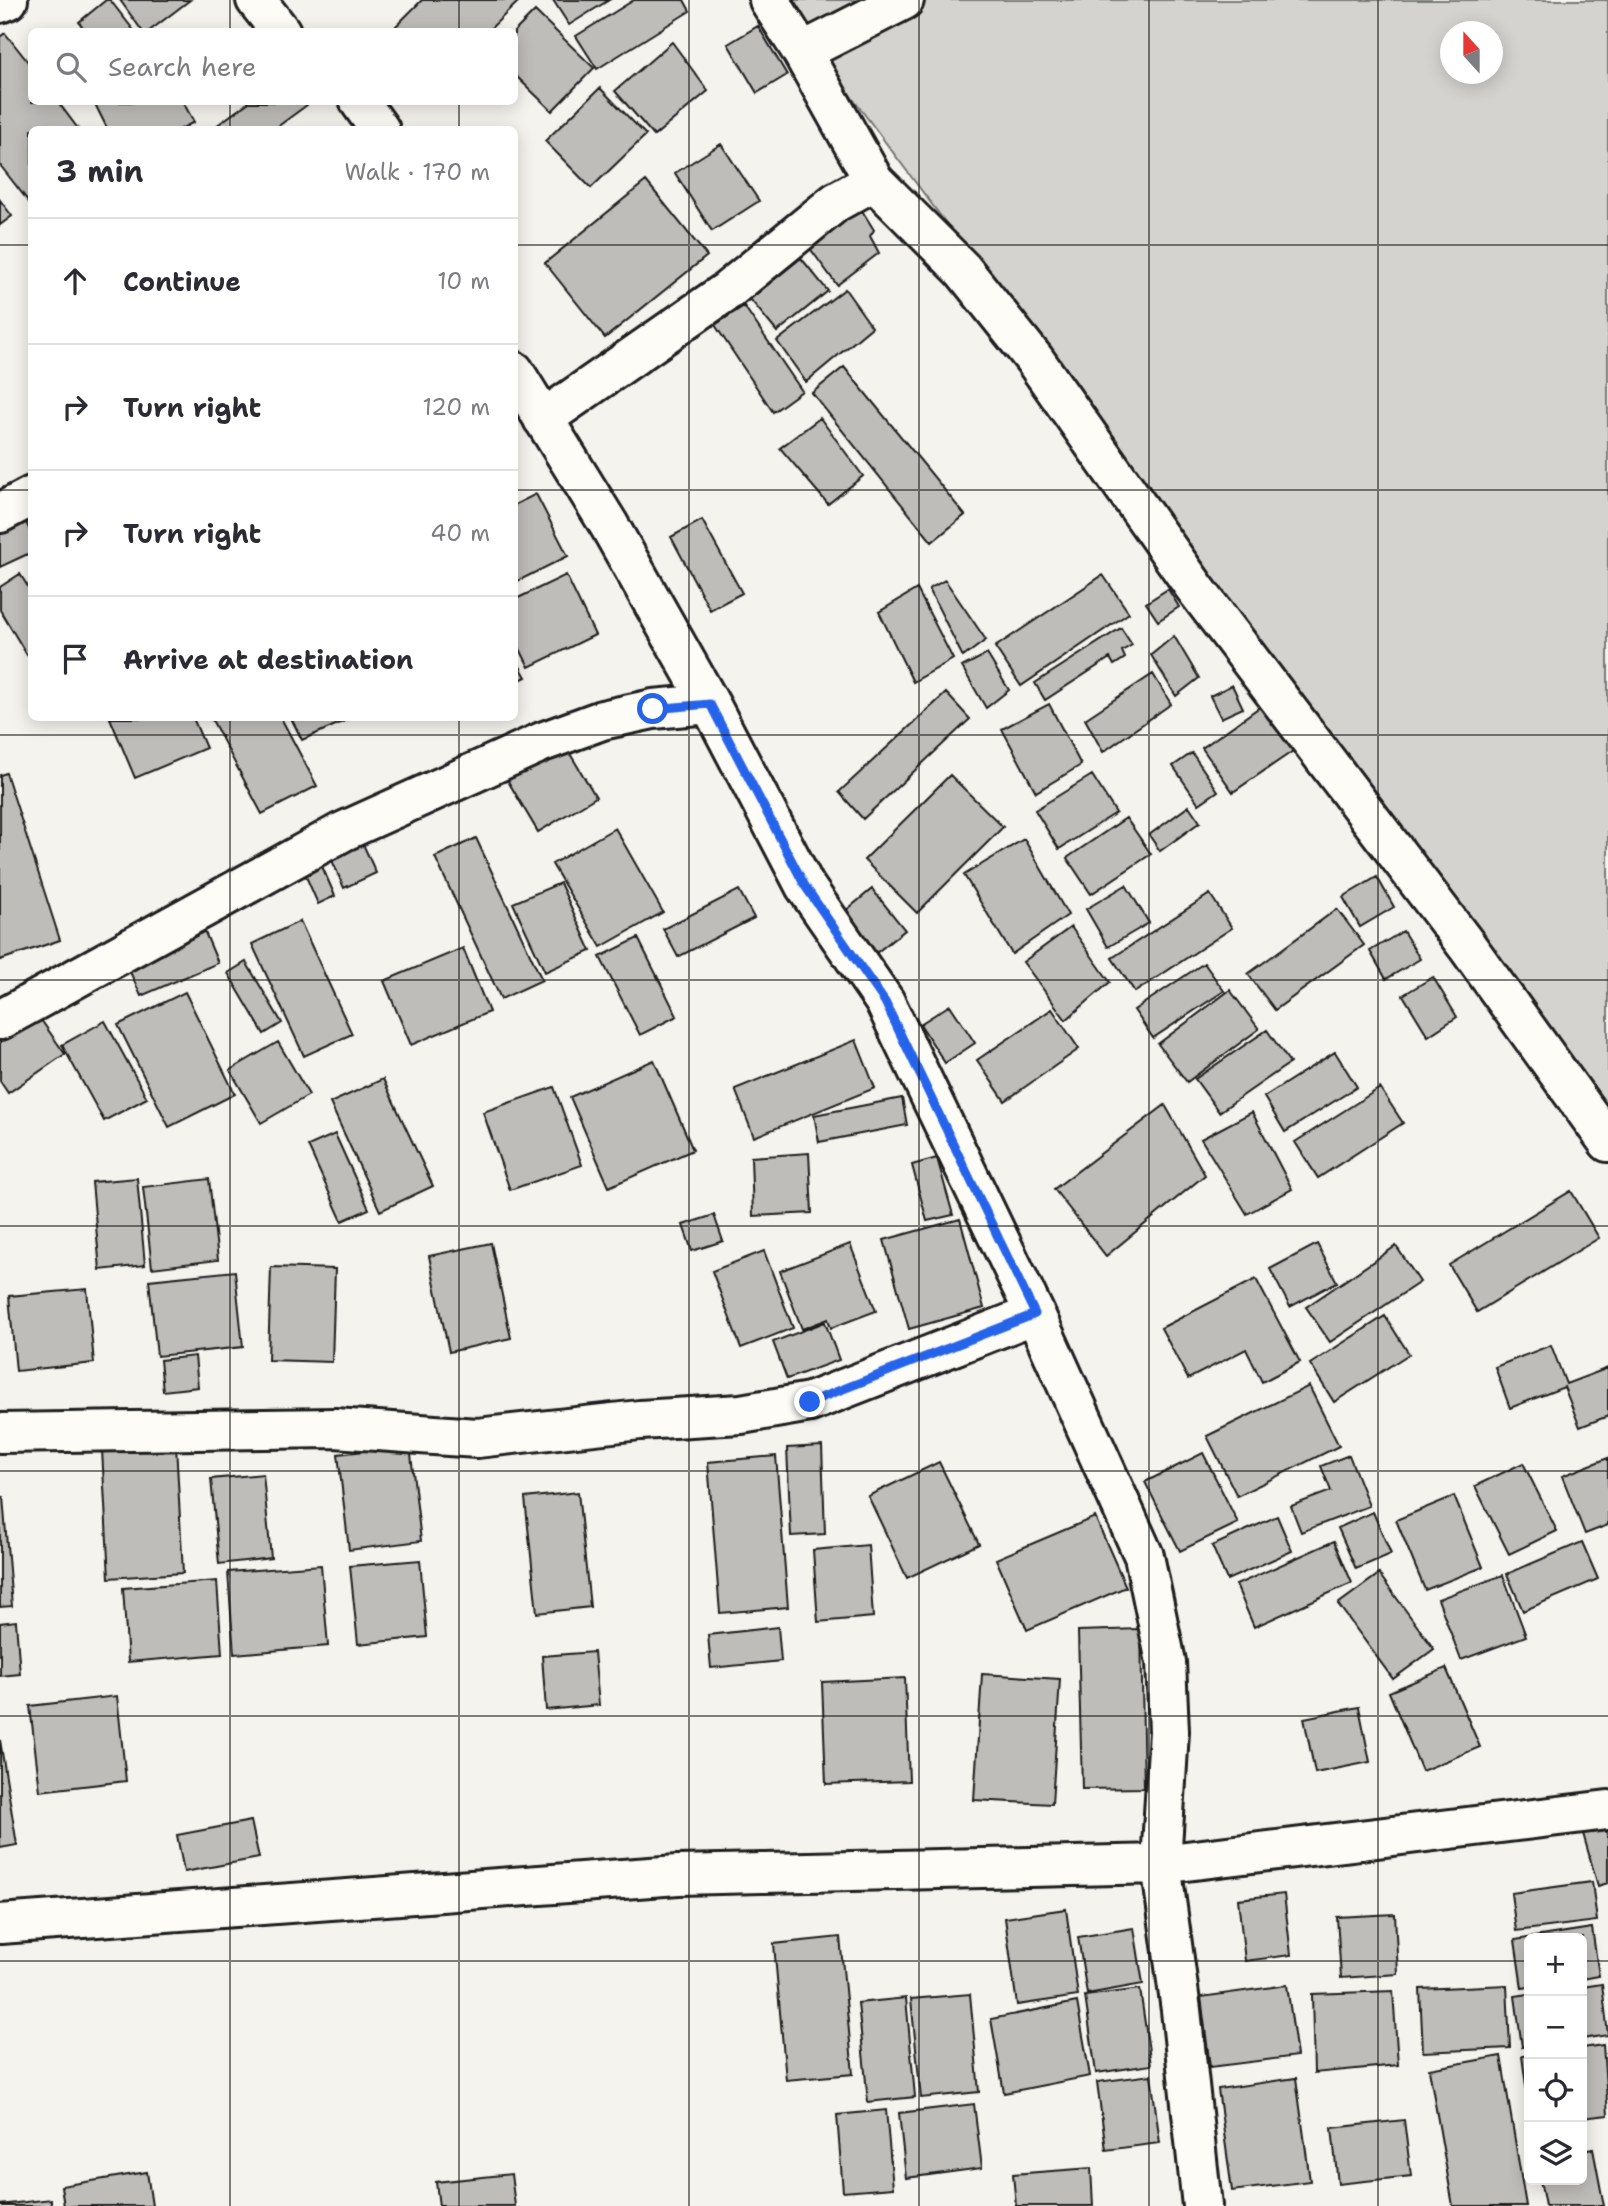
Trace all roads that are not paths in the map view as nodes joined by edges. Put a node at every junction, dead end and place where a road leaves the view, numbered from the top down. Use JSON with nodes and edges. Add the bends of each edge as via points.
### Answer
{"nodes":[{"id":1,"x":8,"y":0,"type":"edge"},
{"id":2,"x":256,"y":0,"type":"edge"},
{"id":3,"x":769,"y":0,"type":"edge"},
{"id":4,"x":904,"y":0,"type":"edge"},
{"id":5,"x":0,"y":3,"type":"edge"},
{"id":6,"x":278,"y":28,"type":"edge"},
{"id":7,"x":802,"y":52,"type":"junction"},
{"id":8,"x":362,"y":105,"type":"edge"},
{"id":9,"x":377,"y":126,"type":"edge"},
{"id":10,"x":874,"y":181,"type":"junction"},
{"id":11,"x":518,"y":378,"type":"edge"},
{"id":12,"x":543,"y":419,"type":"junction"},
{"id":13,"x":28,"y":498,"type":"edge"},
{"id":14,"x":0,"y":513,"type":"edge"},
{"id":15,"x":710,"y":704,"type":"junction"},
{"id":16,"x":0,"y":1020,"type":"edge"},
{"id":17,"x":1608,"y":1142,"type":"edge"},
{"id":18,"x":1035,"y":1314,"type":"junction"},
{"id":19,"x":0,"y":1433,"type":"edge"},
{"id":20,"x":1608,"y":1810,"type":"edge"},
{"id":21,"x":1161,"y":1864,"type":"junction"},
{"id":22,"x":0,"y":1924,"type":"edge"},
{"id":23,"x":1202,"y":2206,"type":"edge"}],
"edges":[{"from":1,"to":5,"type":"street"},
{"from":2,"to":6,"type":"street"},
{"from":3,"to":7,"type":"street"},
{"from":4,"to":7,"type":"street"},
{"from":7,"to":10,"type":"street"},
{"from":8,"to":9,"type":"street"},
{"from":10,"to":12,"type":"street","via":[[836,202],[727,291]]},
{"from":10,"to":17,"type":"street","via":[[963,270],[1034,359],[1195,588],[1467,946]]},
{"from":11,"to":12,"type":"street"},
{"from":12,"to":15,"type":"street"},
{"from":13,"to":14,"type":"street"},
{"from":15,"to":16,"type":"street","via":[[602,720],[517,753],[342,832]]},
{"from":15,"to":18,"type":"street","via":[[805,886],[885,1002]]},
{"from":18,"to":19,"type":"street","via":[[810,1402],[741,1414],[477,1438],[335,1428]]},
{"from":18,"to":21,"type":"street","via":[[1144,1556],[1166,1662],[1169,1731]]},
{"from":20,"to":21,"type":"street"},
{"from":21,"to":22,"type":"street","via":[[678,1875]]},
{"from":21,"to":23,"type":"street"}]}
